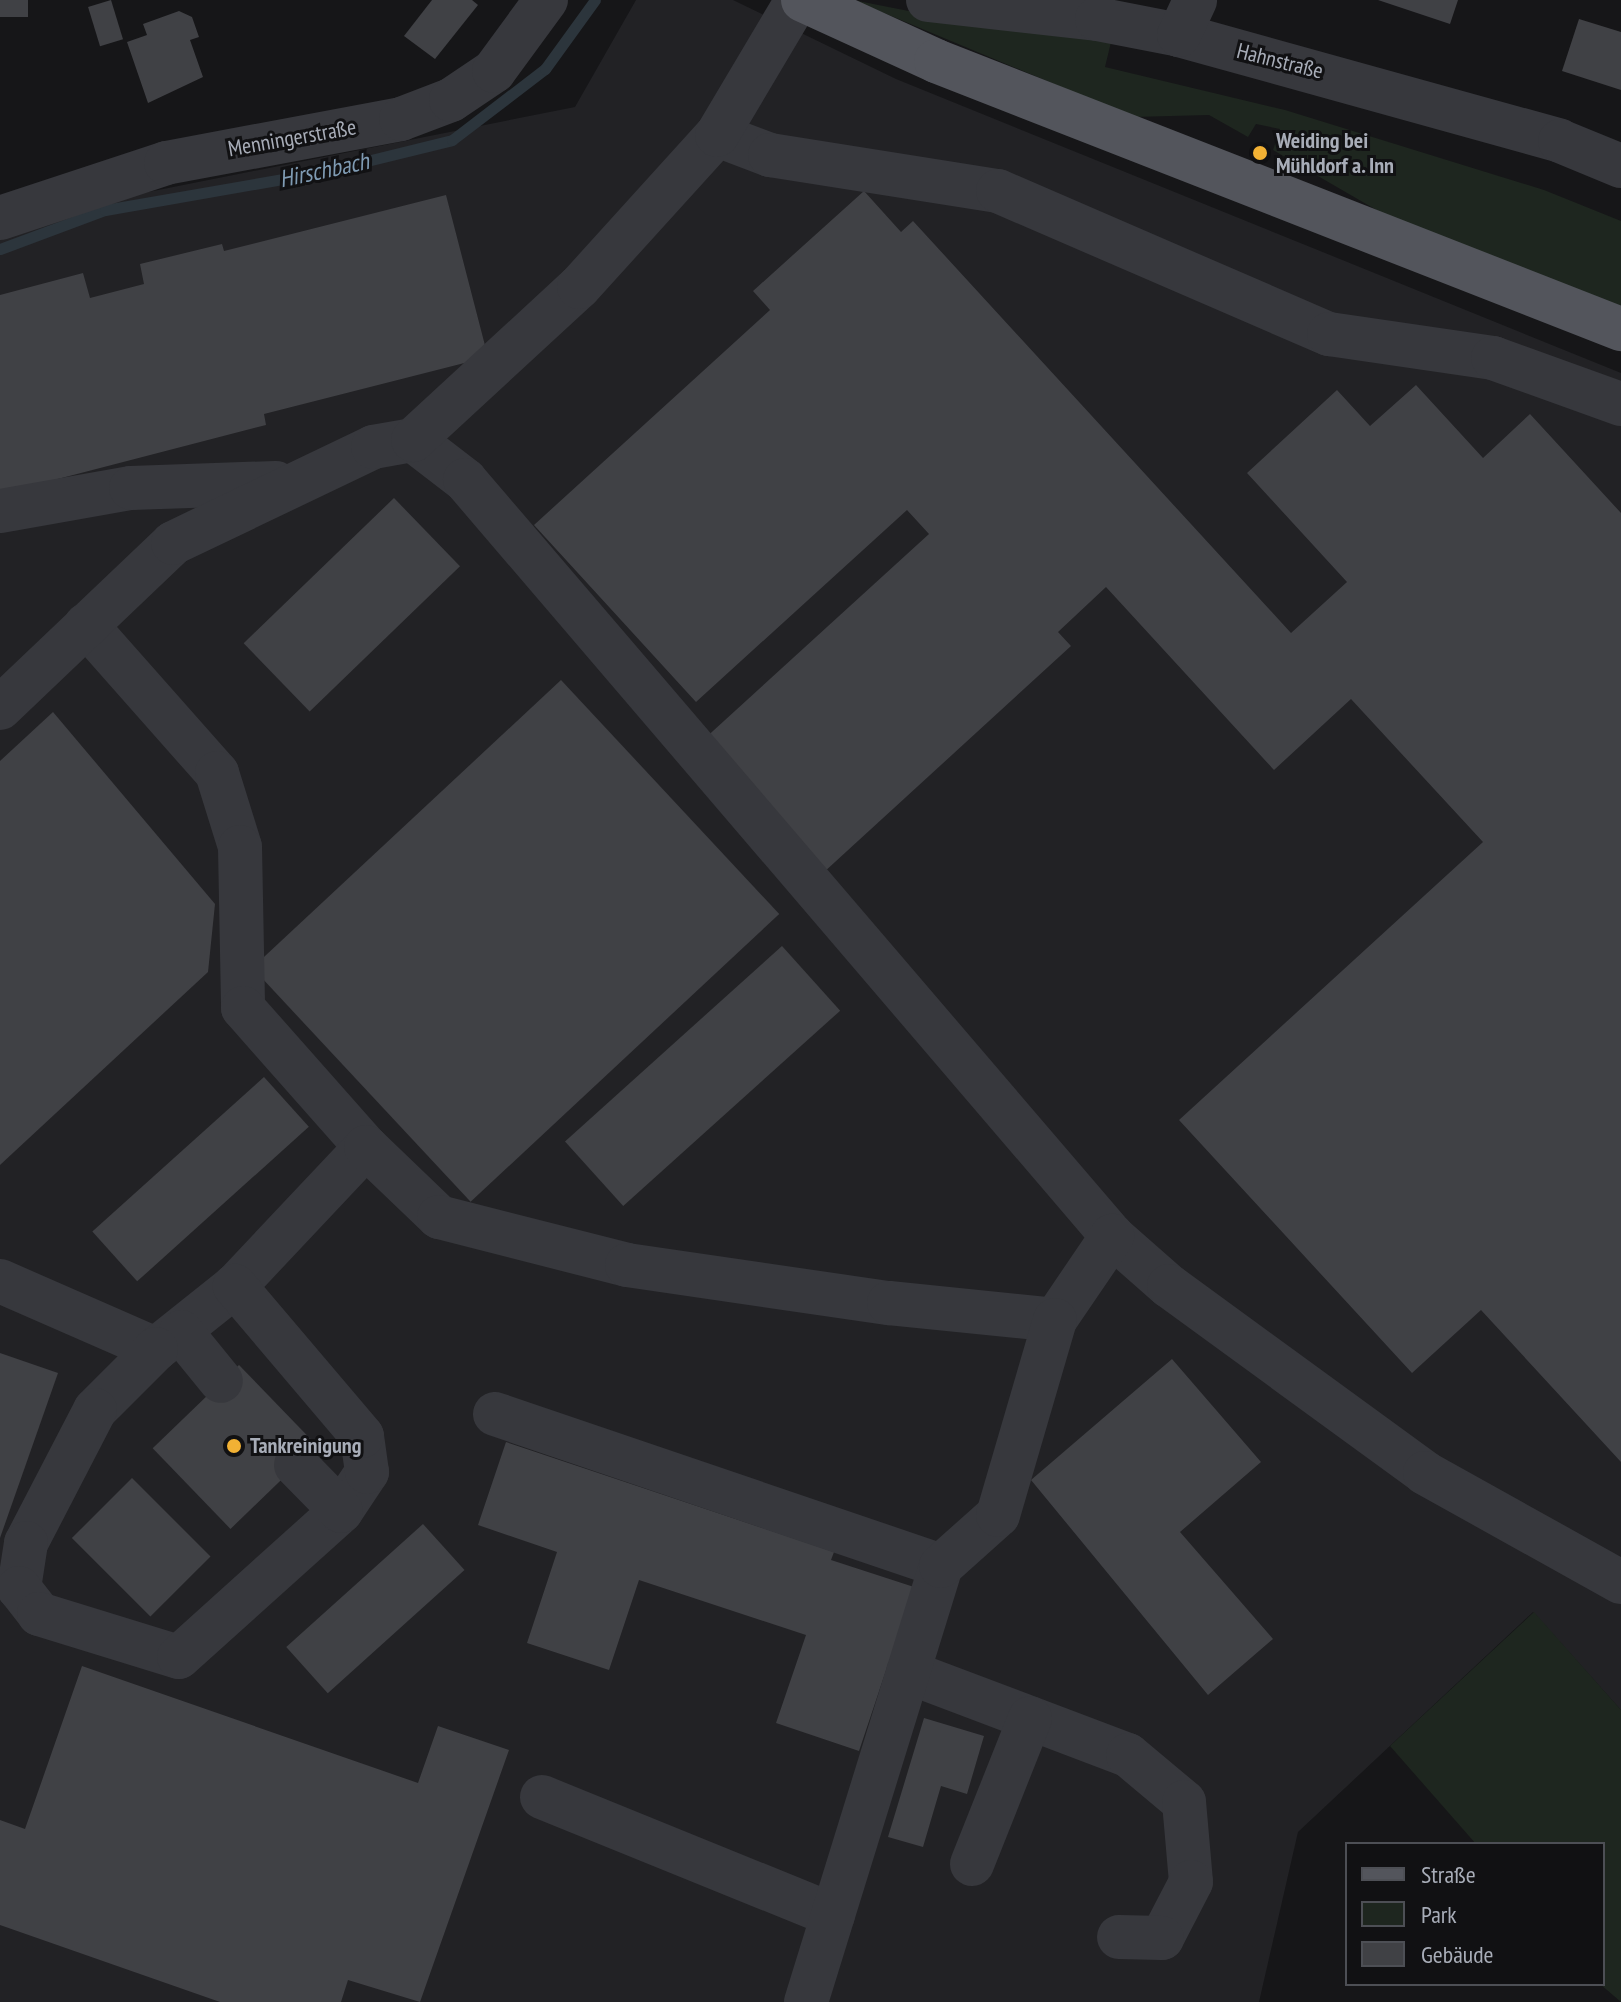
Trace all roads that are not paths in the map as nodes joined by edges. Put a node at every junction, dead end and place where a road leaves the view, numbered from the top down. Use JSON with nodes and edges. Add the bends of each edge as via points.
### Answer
{"nodes":[{"id":1,"x":546,"y":0,"type":"edge"},
{"id":2,"x":800,"y":0,"type":"edge"},
{"id":3,"x":928,"y":0,"type":"edge"},
{"id":4,"x":1187,"y":18,"type":"edge"},
{"id":5,"x":717,"y":135,"type":"junction"},
{"id":6,"x":1621,"y":166,"type":"edge"},
{"id":7,"x":0,"y":218,"type":"edge"},
{"id":8,"x":1621,"y":329,"type":"edge"},
{"id":9,"x":1621,"y":404,"type":"edge"},
{"id":10,"x":413,"y":440,"type":"junction"},
{"id":11,"x":307,"y":479,"type":"junction"},
{"id":12,"x":0,"y":511,"type":"edge"},
{"id":13,"x":86,"y":625,"type":"junction"},
{"id":14,"x":0,"y":708,"type":"edge"},
{"id":15,"x":366,"y":1147,"type":"junction"},
{"id":16,"x":1112,"y":1236,"type":"junction"},
{"id":17,"x":0,"y":1281,"type":"edge"},
{"id":18,"x":235,"y":1286,"type":"junction"},
{"id":19,"x":1055,"y":1320,"type":"junction"},
{"id":20,"x":169,"y":1340,"type":"junction"},
{"id":21,"x":221,"y":1381,"type":"dead end"},
{"id":22,"x":495,"y":1414,"type":"dead end"},
{"id":23,"x":296,"y":1465,"type":"dead end"},
{"id":24,"x":341,"y":1511,"type":"junction"},
{"id":25,"x":941,"y":1566,"type":"junction"},
{"id":26,"x":1621,"y":1582,"type":"edge"},
{"id":27,"x":908,"y":1672,"type":"junction"},
{"id":28,"x":1030,"y":1718,"type":"junction"},
{"id":29,"x":542,"y":1797,"type":"dead end"},
{"id":30,"x":972,"y":1864,"type":"dead end"},
{"id":31,"x":833,"y":1915,"type":"junction"},
{"id":32,"x":1119,"y":1937,"type":"dead end"},
{"id":33,"x":806,"y":2002,"type":"edge"}],
"edges":[{"from":1,"to":7,"type":"street","name":"Menningerstraße","via":[[494,71],[451,100],[401,119],[166,163]]},
{"from":2,"to":5,"type":"street"},
{"from":2,"to":8,"type":"main road","via":[[950,66]]},
{"from":3,"to":4,"type":"street","name":"Hahnstraße","via":[[1097,19]]},
{"from":4,"to":6,"type":"street","name":"Hahnstraße"},
{"from":5,"to":9,"type":"street","via":[[770,155],[998,191],[1329,334],[1493,358]]},
{"from":5,"to":10,"type":"street","via":[[579,287]]},
{"from":10,"to":11,"type":"street","via":[[373,447]]},
{"from":10,"to":16,"type":"street","via":[[465,480]]},
{"from":11,"to":12,"type":"street","via":[[229,488],[131,488]]},
{"from":11,"to":13,"type":"street","via":[[173,543]]},
{"from":13,"to":14,"type":"street"},
{"from":13,"to":15,"type":"street","via":[[217,773],[240,847],[243,1008]]},
{"from":15,"to":18,"type":"street"},
{"from":15,"to":19,"type":"street","via":[[439,1217],[612,1261],[889,1303]]},
{"from":16,"to":19,"type":"street"},
{"from":16,"to":26,"type":"street","via":[[1169,1286],[1425,1473]]},
{"from":17,"to":20,"type":"street"},
{"from":18,"to":20,"type":"street"},
{"from":18,"to":24,"type":"street","via":[[362,1436],[367,1472]]},
{"from":19,"to":25,"type":"street","via":[[998,1515]]},
{"from":20,"to":21,"type":"street"},
{"from":20,"to":24,"type":"street","via":[[95,1410],[26,1543],[19,1588],[39,1614],[179,1657]]},
{"from":22,"to":25,"type":"street"},
{"from":23,"to":24,"type":"street"},
{"from":25,"to":27,"type":"street"},
{"from":27,"to":28,"type":"street"},
{"from":27,"to":31,"type":"street"},
{"from":28,"to":30,"type":"street"},
{"from":28,"to":32,"type":"street","via":[[1128,1755],[1184,1802],[1191,1882],[1162,1938]]},
{"from":29,"to":31,"type":"street"},
{"from":31,"to":33,"type":"street"}]}
